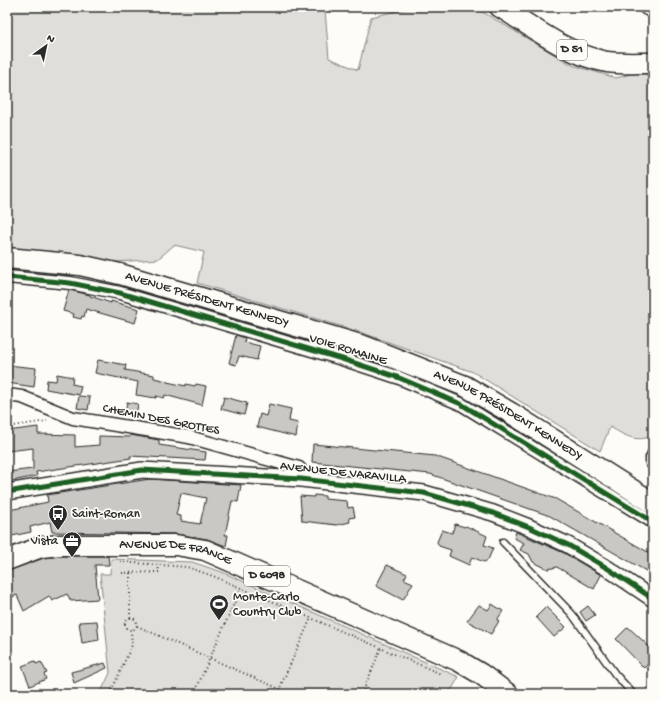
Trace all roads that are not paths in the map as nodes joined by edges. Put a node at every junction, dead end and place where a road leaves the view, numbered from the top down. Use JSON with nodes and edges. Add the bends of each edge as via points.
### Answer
{"nodes":[{"id":1,"x":500,"y":7,"type":"edge"},
{"id":2,"x":648,"y":7,"type":"edge"},
{"id":3,"x":653,"y":8,"type":"edge"},
{"id":4,"x":653,"y":63,"type":"edge"},
{"id":5,"x":7,"y":258,"type":"edge"},
{"id":6,"x":7,"y":276,"type":"edge"},
{"id":7,"x":7,"y":395,"type":"edge"},
{"id":8,"x":653,"y":448,"type":"edge"},
{"id":9,"x":653,"y":467,"type":"edge"},
{"id":10,"x":301,"y":479,"type":"junction"},
{"id":11,"x":7,"y":492,"type":"edge"},
{"id":12,"x":653,"y":503,"type":"edge"},
{"id":13,"x":653,"y":522,"type":"edge"},
{"id":14,"x":503,"y":542,"type":"dead end"},
{"id":15,"x":7,"y":560,"type":"edge"},
{"id":16,"x":653,"y":599,"type":"edge"},
{"id":17,"x":503,"y":692,"type":"edge"},
{"id":18,"x":633,"y":694,"type":"edge"}],
"edges":[{"from":1,"to":4,"type":"main road","number":"D 51","via":[[586,56],[607,62]]},
{"from":2,"to":3,"type":"main road"},
{"from":5,"to":12,"type":"main road","name":"AVENUE PRÉSIDENT KENNEDY","via":[[80,266],[120,274],[364,346],[465,386]]},
{"from":6,"to":13,"type":"street","name":"VOIE ROMAINE","via":[[70,283],[120,293],[397,377],[461,404]]},
{"from":7,"to":10,"type":"street","name":"CHEMIN DES GROTTES","via":[[22,397],[73,418],[189,437],[299,468],[302,472]]},
{"from":8,"to":9,"type":"lane","via":[[649,457],[649,464]]},
{"from":10,"to":11,"type":"street","name":"AVENUE DE VARAVILLA","via":[[142,470]]},
{"from":10,"to":16,"type":"street","name":"AVENUE DE VARAVILLA","via":[[424,493],[494,513],[568,545]]},
{"from":14,"to":18,"type":"lane","via":[[572,614],[615,674]]},
{"from":15,"to":17,"type":"main road","name":"AVENUE DE FRANCE","number":"D 6098","via":[[42,547],[60,545],[176,544],[205,550],[459,661]]}]}
